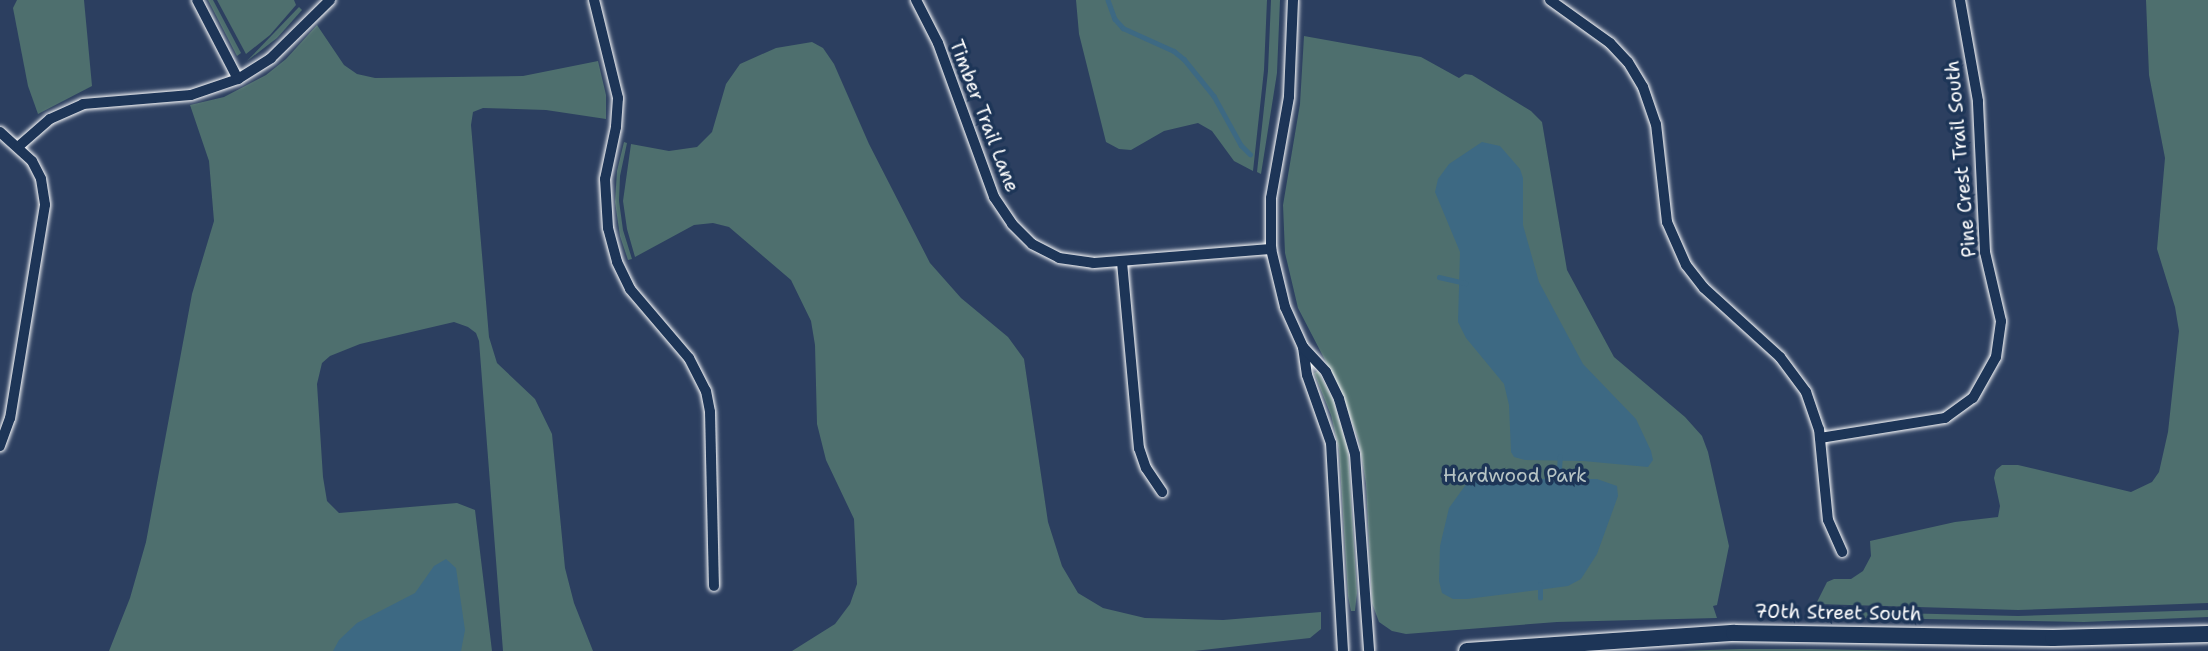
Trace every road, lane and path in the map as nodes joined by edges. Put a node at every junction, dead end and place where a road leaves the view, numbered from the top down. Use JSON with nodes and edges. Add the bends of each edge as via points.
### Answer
{"nodes":[{"id":1,"x":197,"y":0,"type":"edge"},
{"id":2,"x":330,"y":0,"type":"edge"},
{"id":3,"x":594,"y":0,"type":"edge"},
{"id":4,"x":1293,"y":0,"type":"edge"},
{"id":5,"x":1550,"y":0,"type":"edge"},
{"id":6,"x":1960,"y":0,"type":"edge"},
{"id":7,"x":919,"y":1,"type":"edge"},
{"id":8,"x":238,"y":79,"type":"junction"},
{"id":9,"x":0,"y":132,"type":"edge"},
{"id":10,"x":19,"y":146,"type":"junction"},
{"id":11,"x":1271,"y":249,"type":"junction"},
{"id":12,"x":1122,"y":262,"type":"junction"},
{"id":13,"x":1303,"y":347,"type":"junction"},
{"id":14,"x":1820,"y":438,"type":"junction"},
{"id":15,"x":0,"y":446,"type":"edge"},
{"id":16,"x":1162,"y":492,"type":"dead end"},
{"id":17,"x":1842,"y":552,"type":"dead end"},
{"id":18,"x":714,"y":586,"type":"dead end"},
{"id":19,"x":2208,"y":634,"type":"edge"},
{"id":20,"x":1343,"y":651,"type":"edge"},
{"id":21,"x":1369,"y":651,"type":"edge"},
{"id":22,"x":1467,"y":651,"type":"edge"}],
"edges":[{"from":1,"to":8,"type":"street"},
{"from":2,"to":8,"type":"street","via":[[271,58]]},
{"from":3,"to":18,"type":"street","via":[[618,98],[605,179],[608,228],[630,289],[688,358],[706,391]]},
{"from":4,"to":11,"type":"street","via":[[1289,97],[1271,198]]},
{"from":5,"to":14,"type":"street","via":[[1610,43],[1636,74],[1656,124],[1665,211],[1675,245],[1704,288],[1758,334],[1792,371],[1811,403]]},
{"from":6,"to":14,"type":"street","name":"Pine Crest Trail South","via":[[1978,101],[1983,241],[2001,321],[1996,357],[1976,394],[1945,418]]},
{"from":7,"to":12,"type":"street","name":"Timber Trail Lane","via":[[989,186],[1007,218],[1032,244],[1059,258]]},
{"from":8,"to":10,"type":"street","via":[[191,95],[83,104],[50,120]]},
{"from":9,"to":10,"type":"street"},
{"from":10,"to":15,"type":"street","via":[[41,179],[45,214],[10,418]]},
{"from":11,"to":12,"type":"street","name":"Timber Trail Lane"},
{"from":11,"to":13,"type":"street","via":[[1284,307]]},
{"from":12,"to":16,"type":"street","via":[[1139,448]]},
{"from":13,"to":20,"type":"street","via":[[1307,375],[1331,443]]},
{"from":13,"to":21,"type":"street","via":[[1330,381],[1355,454]]},
{"from":14,"to":17,"type":"street","via":[[1827,514]]},
{"from":19,"to":22,"type":"main road","name":"70th Street South","via":[[2053,638],[1734,633]]}]}
